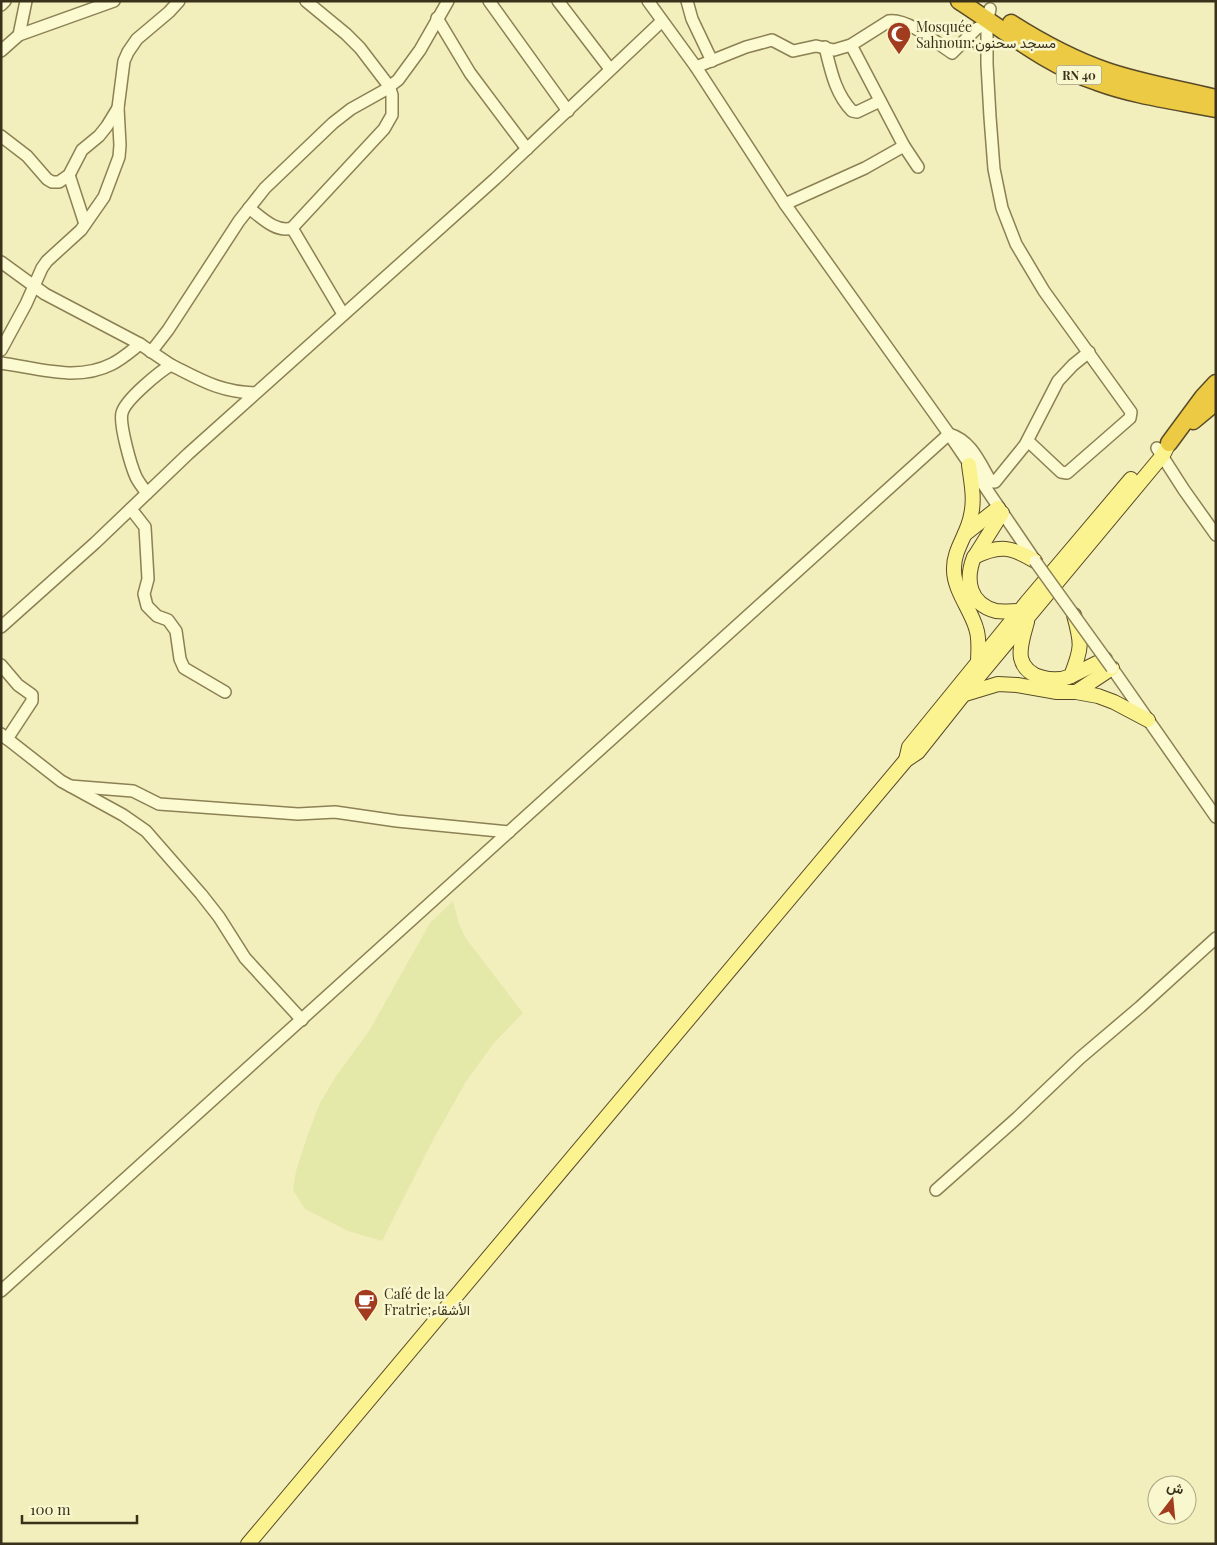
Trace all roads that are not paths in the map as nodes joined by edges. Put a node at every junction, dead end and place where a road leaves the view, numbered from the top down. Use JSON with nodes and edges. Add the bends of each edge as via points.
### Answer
{"nodes":[{"id":1,"x":5,"y":1,"type":"edge"},
{"id":2,"x":26,"y":1,"type":"edge"},
{"id":3,"x":114,"y":1,"type":"edge"},
{"id":4,"x":179,"y":1,"type":"edge"},
{"id":5,"x":306,"y":1,"type":"edge"},
{"id":6,"x":448,"y":1,"type":"edge"},
{"id":7,"x":489,"y":1,"type":"edge"},
{"id":8,"x":558,"y":1,"type":"edge"},
{"id":9,"x":648,"y":1,"type":"edge"},
{"id":10,"x":687,"y":1,"type":"edge"},
{"id":11,"x":959,"y":1,"type":"edge"},
{"id":12,"x":1,"y":5,"type":"edge"},
{"id":13,"x":986,"y":13,"type":"edge"},
{"id":14,"x":437,"y":18,"type":"junction"},
{"id":15,"x":662,"y":21,"type":"junction"},
{"id":16,"x":19,"y":35,"type":"junction"},
{"id":17,"x":851,"y":45,"type":"junction"},
{"id":18,"x":825,"y":48,"type":"junction"},
{"id":19,"x":3,"y":52,"type":"edge"},
{"id":20,"x":712,"y":61,"type":"junction"},
{"id":21,"x":696,"y":67,"type":"junction"},
{"id":22,"x":610,"y":69,"type":"junction"},
{"id":23,"x":389,"y":86,"type":"junction"},
{"id":24,"x":880,"y":101,"type":"junction"},
{"id":25,"x":1215,"y":106,"type":"edge"},
{"id":26,"x":118,"y":108,"type":"junction"},
{"id":27,"x":568,"y":111,"type":"junction"},
{"id":28,"x":1,"y":136,"type":"edge"},
{"id":29,"x":904,"y":146,"type":"junction"},
{"id":30,"x":527,"y":149,"type":"junction"},
{"id":31,"x":918,"y":167,"type":"dead end"},
{"id":32,"x":69,"y":175,"type":"junction"},
{"id":33,"x":785,"y":204,"type":"junction"},
{"id":34,"x":250,"y":208,"type":"junction"},
{"id":35,"x":85,"y":224,"type":"junction"},
{"id":36,"x":292,"y":228,"type":"junction"},
{"id":37,"x":1,"y":262,"type":"edge"},
{"id":38,"x":34,"y":285,"type":"junction"},
{"id":39,"x":343,"y":314,"type":"junction"},
{"id":40,"x":140,"y":344,"type":"junction"},
{"id":41,"x":1,"y":350,"type":"edge"},
{"id":42,"x":151,"y":352,"type":"junction"},
{"id":43,"x":1089,"y":352,"type":"junction"},
{"id":44,"x":1,"y":363,"type":"edge"},
{"id":45,"x":171,"y":365,"type":"junction"},
{"id":46,"x":1216,"y":383,"type":"edge"},
{"id":47,"x":255,"y":393,"type":"junction"},
{"id":48,"x":1216,"y":402,"type":"edge"},
{"id":49,"x":949,"y":434,"type":"junction"},
{"id":50,"x":1028,"y":441,"type":"junction"},
{"id":51,"x":1166,"y":446,"type":"junction"},
{"id":52,"x":969,"y":465,"type":"junction"},
{"id":53,"x":147,"y":493,"type":"junction"},
{"id":54,"x":131,"y":509,"type":"junction"},
{"id":55,"x":1000,"y":510,"type":"junction"},
{"id":56,"x":965,"y":535,"type":"junction"},
{"id":57,"x":1216,"y":535,"type":"edge"},
{"id":58,"x":974,"y":557,"type":"junction"},
{"id":59,"x":1035,"y":561,"type":"junction"},
{"id":60,"x":1074,"y":615,"type":"junction"},
{"id":61,"x":1023,"y":616,"type":"junction"},
{"id":62,"x":1,"y":627,"type":"edge"},
{"id":63,"x":978,"y":663,"type":"junction"},
{"id":64,"x":1108,"y":663,"type":"junction"},
{"id":65,"x":1,"y":665,"type":"edge"},
{"id":66,"x":1071,"y":676,"type":"junction"},
{"id":67,"x":225,"y":692,"type":"dead end"},
{"id":68,"x":1076,"y":692,"type":"junction"},
{"id":69,"x":964,"y":694,"type":"junction"},
{"id":70,"x":1148,"y":720,"type":"junction"},
{"id":71,"x":4,"y":737,"type":"edge"},
{"id":72,"x":906,"y":760,"type":"junction"},
{"id":73,"x":70,"y":786,"type":"junction"},
{"id":74,"x":1216,"y":816,"type":"edge"},
{"id":75,"x":509,"y":832,"type":"junction"},
{"id":76,"x":1216,"y":938,"type":"edge"},
{"id":77,"x":302,"y":1020,"type":"junction"},
{"id":78,"x":936,"y":1190,"type":"dead end"},
{"id":79,"x":1,"y":1291,"type":"edge"},
{"id":80,"x":248,"y":1544,"type":"edge"}],
"edges":[{"from":1,"to":12,"type":"street"},
{"from":2,"to":16,"type":"street"},
{"from":3,"to":16,"type":"street"},
{"from":4,"to":26,"type":"street","via":[[137,39],[128,52]]},
{"from":5,"to":23,"type":"street","via":[[360,48]]},
{"from":6,"to":14,"type":"street"},
{"from":7,"to":27,"type":"street"},
{"from":8,"to":22,"type":"street"},
{"from":9,"to":15,"type":"street"},
{"from":10,"to":20,"type":"street"},
{"from":11,"to":13,"type":"highway","number":"RN 40"},
{"from":13,"to":17,"type":"street","via":[[976,29],[952,53],[896,20],[889,21]]},
{"from":13,"to":25,"type":"highway","number":"RN 40","via":[[1037,53],[1097,83],[1150,96]]},
{"from":13,"to":43,"type":"street","via":[[990,126],[1002,208],[1016,244]]},
{"from":14,"to":23,"type":"street","via":[[420,50],[398,80]]},
{"from":14,"to":30,"type":"street","via":[[470,72]]},
{"from":15,"to":21,"type":"street"},
{"from":15,"to":22,"type":"street"},
{"from":16,"to":19,"type":"street"},
{"from":17,"to":18,"type":"street","via":[[834,50]]},
{"from":17,"to":24,"type":"street"},
{"from":18,"to":20,"type":"street","via":[[816,46],[792,51],[772,40]]},
{"from":18,"to":24,"type":"street","via":[[834,85],[852,111],[857,112]]},
{"from":20,"to":21,"type":"street"},
{"from":21,"to":33,"type":"street"},
{"from":22,"to":27,"type":"street"},
{"from":23,"to":34,"type":"street","via":[[351,108],[333,123],[278,174]]},
{"from":23,"to":36,"type":"street","via":[[393,106],[390,121]]},
{"from":24,"to":29,"type":"street"},
{"from":26,"to":32,"type":"street","via":[[99,136],[82,150]]},
{"from":26,"to":35,"type":"street","via":[[119,157],[104,197]]},
{"from":27,"to":30,"type":"street"},
{"from":28,"to":32,"type":"street","via":[[27,156],[52,182],[59,182]]},
{"from":29,"to":31,"type":"street"},
{"from":29,"to":33,"type":"street","via":[[865,168]]},
{"from":30,"to":39,"type":"street"},
{"from":32,"to":35,"type":"street"},
{"from":33,"to":49,"type":"street"},
{"from":34,"to":36,"type":"street","via":[[267,222]]},
{"from":34,"to":42,"type":"street"},
{"from":35,"to":38,"type":"street","via":[[47,261]]},
{"from":36,"to":39,"type":"street"},
{"from":37,"to":38,"type":"street"},
{"from":38,"to":40,"type":"street","via":[[44,294]]},
{"from":38,"to":41,"type":"street"},
{"from":39,"to":47,"type":"street"},
{"from":40,"to":42,"type":"street"},
{"from":40,"to":44,"type":"street","via":[[112,364],[92,372],[58,373]]},
{"from":42,"to":45,"type":"street"},
{"from":43,"to":50,"type":"street","via":[[1058,381]]},
{"from":43,"to":50,"type":"street","via":[[1132,412],[1130,418],[1065,473],[1060,472]]},
{"from":45,"to":47,"type":"street","via":[[227,391]]},
{"from":45,"to":53,"type":"street","via":[[125,405],[122,412],[122,427],[134,470]]},
{"from":46,"to":51,"type":"highway"},
{"from":47,"to":53,"type":"street"},
{"from":48,"to":51,"type":"highway"},
{"from":49,"to":50,"type":"street","via":[[966,443],[992,482]]},
{"from":49,"to":52,"type":"street"},
{"from":49,"to":75,"type":"street"},
{"from":51,"to":57,"type":"street","via":[[1184,490]]},
{"from":51,"to":61,"type":"main road"},
{"from":52,"to":55,"type":"street"},
{"from":52,"to":56,"type":"main road","via":[[973,497]]},
{"from":53,"to":54,"type":"street"},
{"from":54,"to":62,"type":"street"},
{"from":54,"to":67,"type":"street","via":[[144,527],[148,574],[144,599],[147,606],[157,616],[168,620],[176,631],[184,668]]},
{"from":55,"to":56,"type":"main road"},
{"from":55,"to":58,"type":"main road"},
{"from":55,"to":59,"type":"street"},
{"from":56,"to":63,"type":"main road","via":[[956,555],[954,571],[961,596],[977,628]]},
{"from":58,"to":59,"type":"main road","via":[[988,550],[1004,549],[1019,551]]},
{"from":58,"to":61,"type":"main road","via":[[969,583],[973,595],[984,606]]},
{"from":59,"to":60,"type":"street","bridge":true},
{"from":60,"to":64,"type":"street","bridge":true},
{"from":60,"to":66,"type":"main road","via":[[1080,639],[1079,656]]},
{"from":61,"to":63,"type":"main road"},
{"from":61,"to":66,"type":"main road","via":[[1021,657],[1026,667],[1037,676],[1054,680]]},
{"from":61,"to":69,"type":"main road"},
{"from":63,"to":72,"type":"main road","via":[[909,747]]},
{"from":64,"to":66,"type":"main road"},
{"from":64,"to":68,"type":"main road"},
{"from":64,"to":70,"type":"street"},
{"from":65,"to":71,"type":"street","via":[[33,697]]},
{"from":68,"to":69,"type":"main road","via":[[998,684]]},
{"from":68,"to":70,"type":"main road","via":[[1114,702]]},
{"from":69,"to":72,"type":"main road","via":[[918,752]]},
{"from":70,"to":74,"type":"street"},
{"from":71,"to":73,"type":"street"},
{"from":72,"to":80,"type":"main road"},
{"from":73,"to":75,"type":"street","via":[[132,791],[159,804],[298,814],[335,812]]},
{"from":73,"to":77,"type":"street","via":[[146,831],[219,917],[245,958]]},
{"from":75,"to":77,"type":"street"},
{"from":76,"to":78,"type":"street"},
{"from":77,"to":79,"type":"street"}]}
